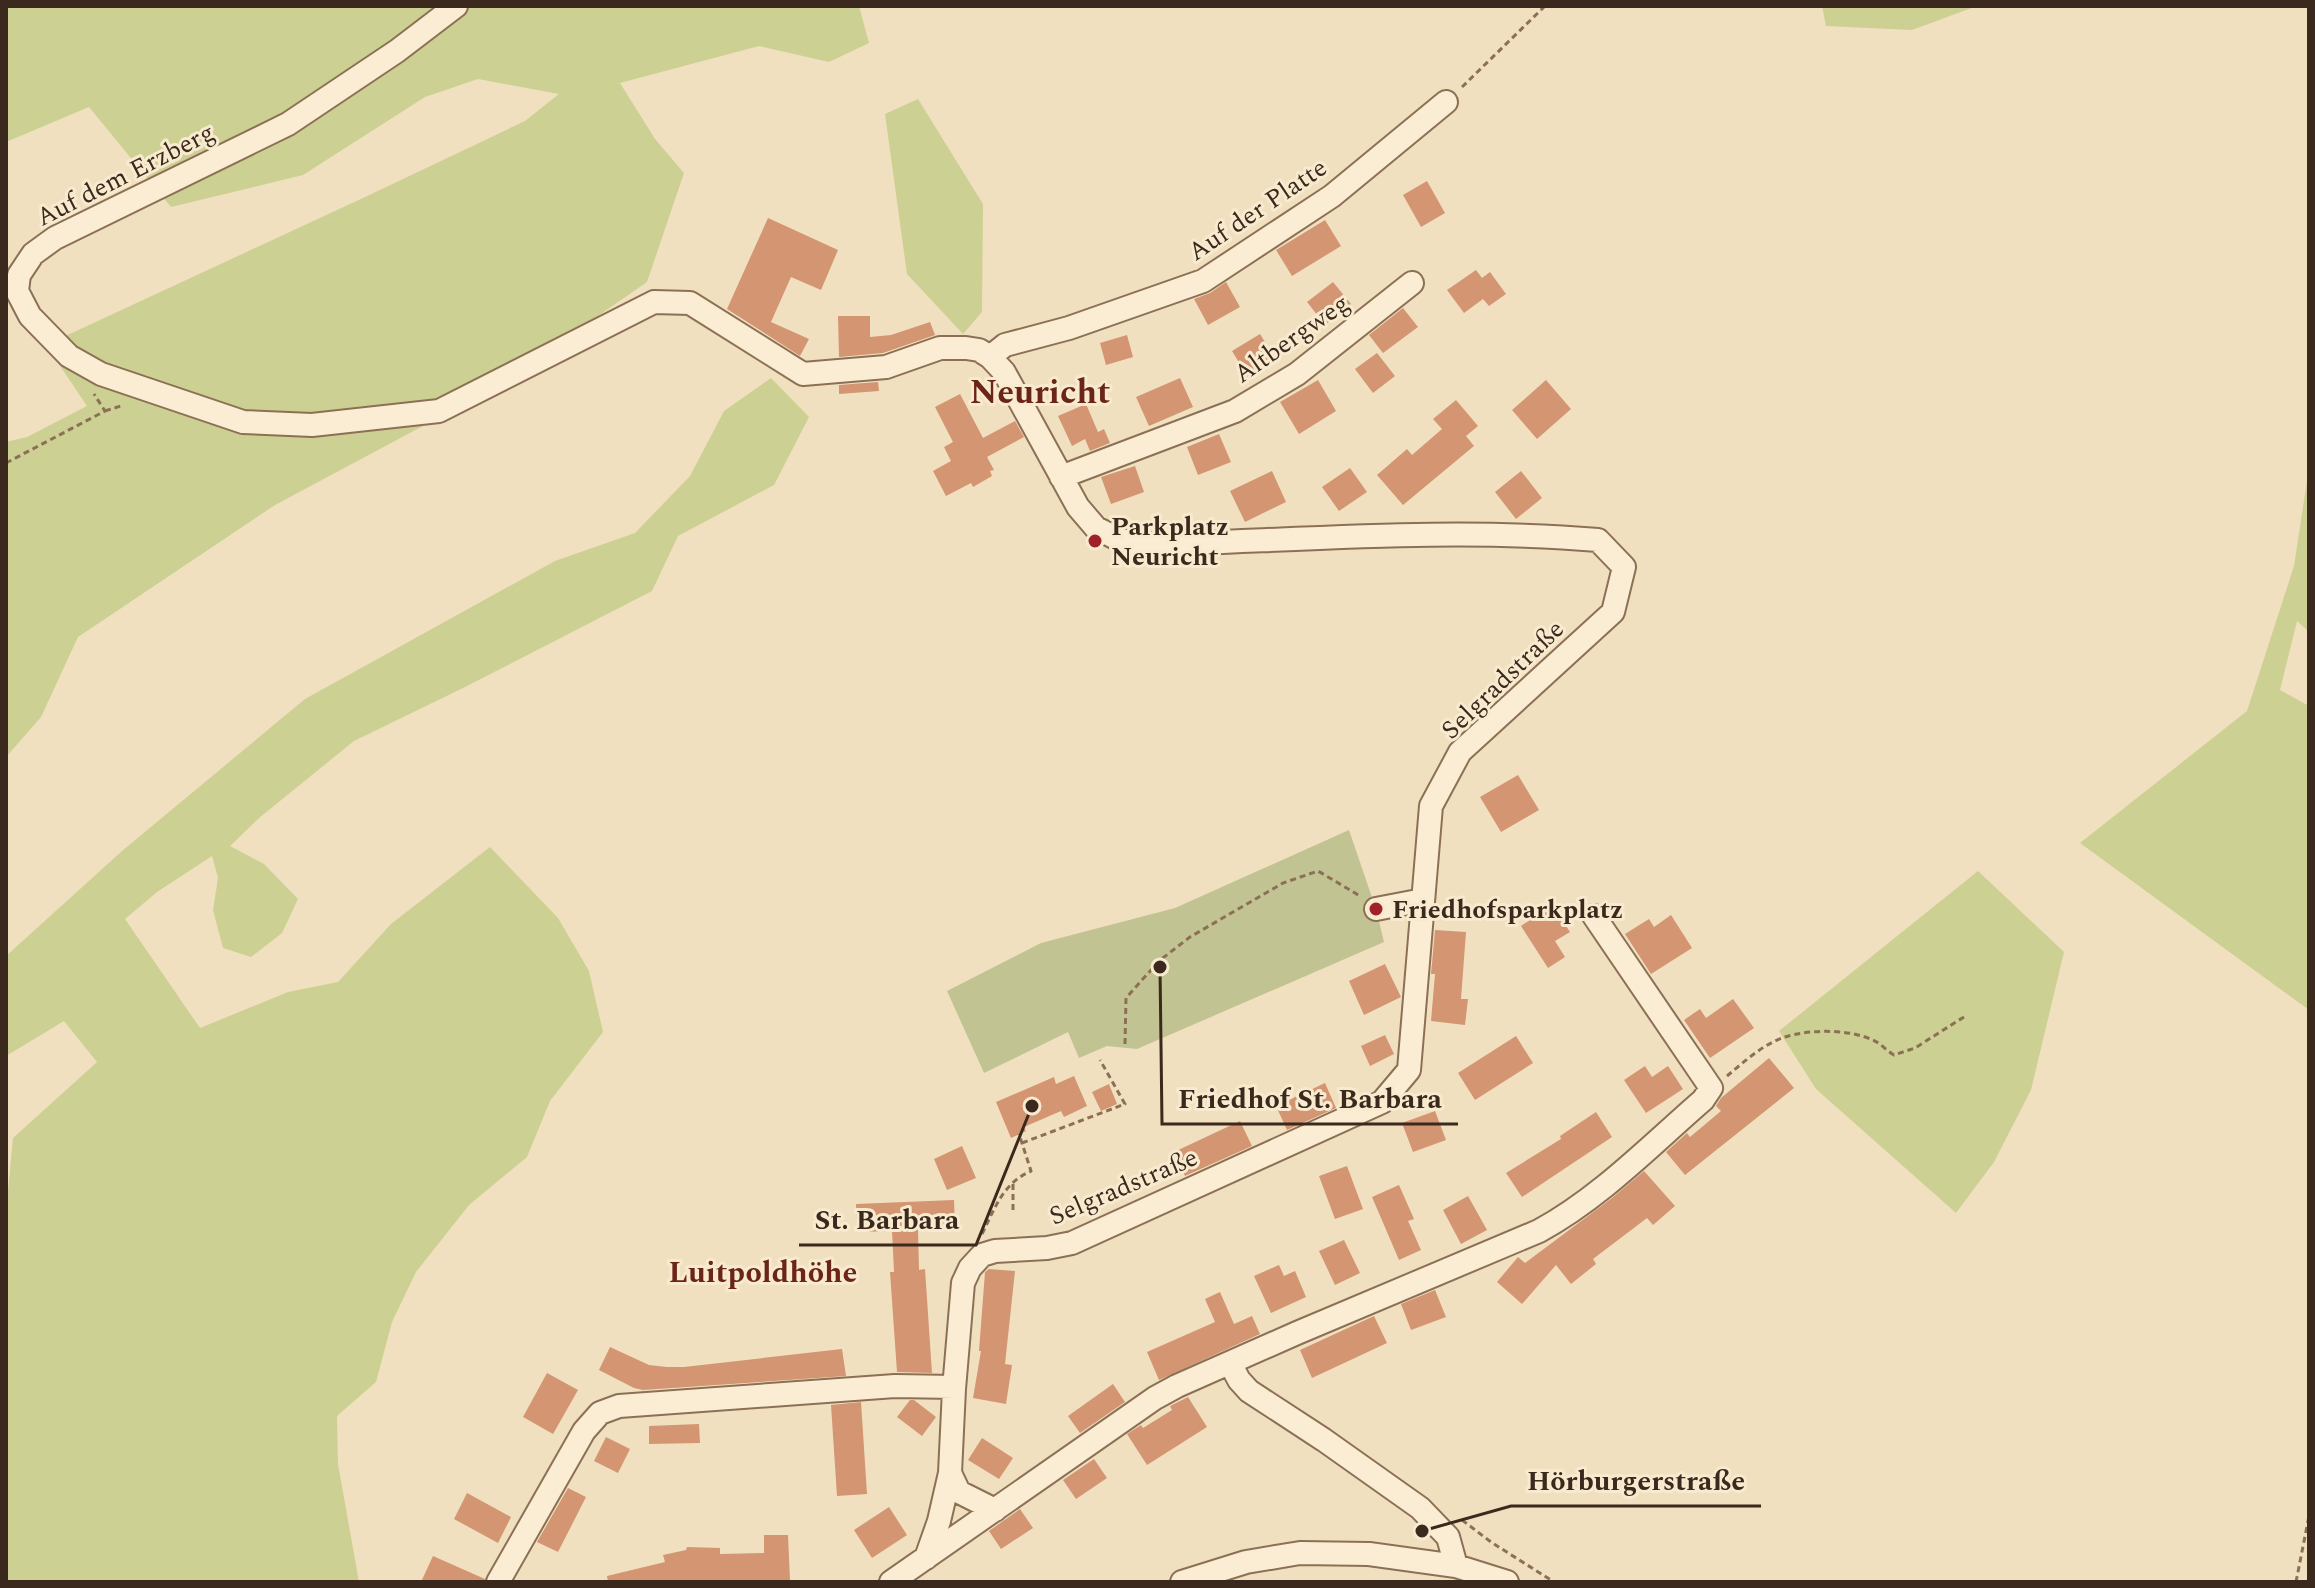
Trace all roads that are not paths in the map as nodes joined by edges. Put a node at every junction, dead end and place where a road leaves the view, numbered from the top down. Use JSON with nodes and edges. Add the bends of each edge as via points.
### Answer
{"nodes":[{"id":1,"x":456,"y":6,"type":"edge"},
{"id":2,"x":1446,"y":102,"type":"road end"},
{"id":3,"x":1412,"y":283,"type":"dead end"},
{"id":4,"x":990,"y":357,"type":"junction"},
{"id":5,"x":1061,"y":477,"type":"junction"},
{"id":6,"x":1423,"y":900,"type":"junction"},
{"id":7,"x":1376,"y":909,"type":"road end"},
{"id":8,"x":1594,"y":916,"type":"dead end"},
{"id":9,"x":1230,"y":1363,"type":"junction"},
{"id":10,"x":954,"y":1387,"type":"junction"},
{"id":11,"x":950,"y":1473,"type":"junction"},
{"id":12,"x":995,"y":1510,"type":"junction"},
{"id":13,"x":926,"y":1558,"type":"junction"},
{"id":14,"x":1456,"y":1566,"type":"junction"},
{"id":15,"x":498,"y":1582,"type":"edge"},
{"id":16,"x":891,"y":1582,"type":"edge"},
{"id":17,"x":1182,"y":1582,"type":"edge"},
{"id":18,"x":1507,"y":1582,"type":"edge"}],
"edges":[{"from":1,"to":4,"type":"street","name":"Auf dem Erzberg","via":[[288,124],[55,238],[33,254],[19,275],[17,291],[30,316],[69,356],[101,374],[243,422],[312,425],[439,411],[654,302],[690,303],[803,374],[886,367],[940,348],[979,350]]},
{"from":2,"to":4,"type":"street","name":"Auf der Platte","via":[[1332,196],[1203,281],[1005,345]]},
{"from":3,"to":5,"type":"street","name":"Altbergweg","via":[[1297,374],[1235,411]]},
{"from":4,"to":5,"type":"street","via":[[1004,372]]},
{"from":5,"to":6,"type":"street","name":"Selgradstraße","via":[[1096,528],[1138,545],[1534,535],[1598,540],[1624,567],[1613,612],[1460,752],[1431,806]]},
{"from":6,"to":7,"type":"street"},
{"from":6,"to":10,"type":"street","name":"Selgradstraße","via":[[1409,1070],[1382,1102],[1072,1243],[982,1255],[963,1283]]},
{"from":8,"to":9,"type":"street","via":[[1711,1088],[1703,1100],[1584,1203],[1539,1231]]},
{"from":9,"to":12,"type":"street","via":[[1155,1398]]},
{"from":9,"to":14,"type":"street","via":[[1249,1391],[1420,1508],[1448,1537]]},
{"from":10,"to":11,"type":"street","name":"Selgradstraße"},
{"from":10,"to":15,"type":"street","via":[[895,1386],[609,1409],[584,1431]]},
{"from":11,"to":12,"type":"street","via":[[959,1492]]},
{"from":11,"to":13,"type":"street","name":"Selgradstraße"},
{"from":12,"to":13,"type":"street"},
{"from":13,"to":16,"type":"street"},
{"from":14,"to":17,"type":"street","via":[[1369,1554],[1300,1553],[1246,1562]]},
{"from":14,"to":18,"type":"street"}]}
